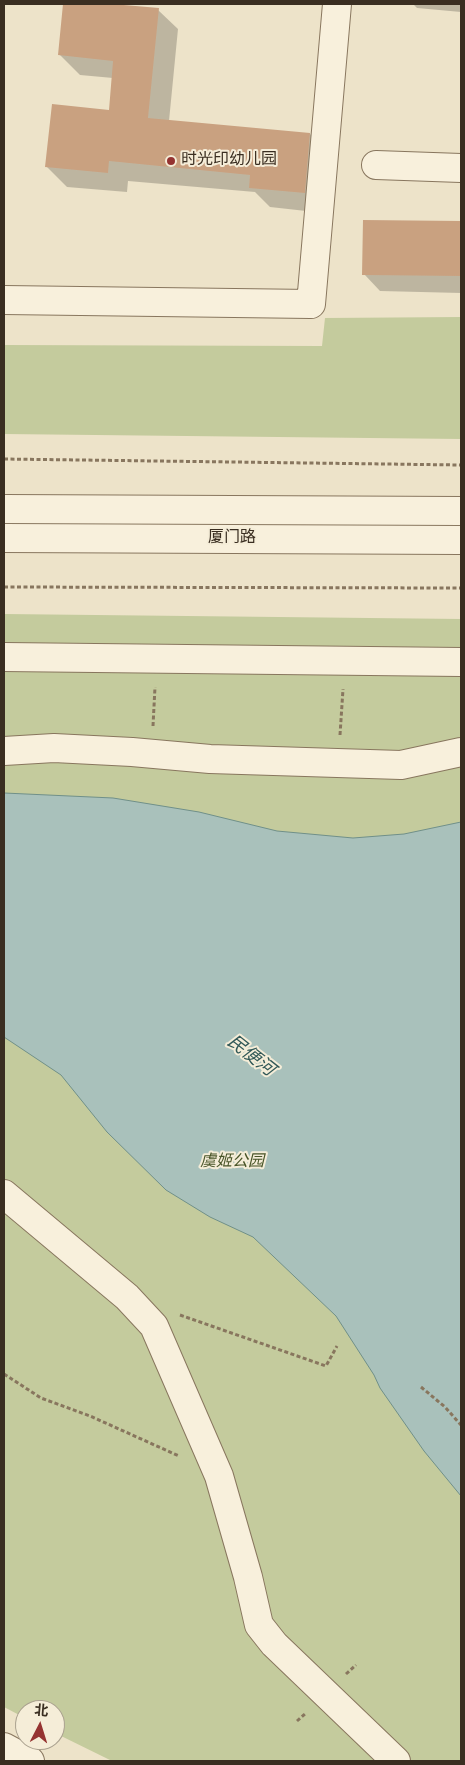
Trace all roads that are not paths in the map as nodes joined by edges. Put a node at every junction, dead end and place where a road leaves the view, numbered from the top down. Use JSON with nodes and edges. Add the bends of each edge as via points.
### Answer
{"nodes":[{"id":1,"x":337,"y":4,"type":"edge"},
{"id":2,"x":376,"y":166,"type":"dead end"},
{"id":3,"x":461,"y":168,"type":"edge"},
{"id":4,"x":4,"y":300,"type":"edge"},
{"id":5,"x":4,"y":509,"type":"edge"},
{"id":6,"x":461,"y":511,"type":"edge"},
{"id":7,"x":4,"y":538,"type":"edge"},
{"id":8,"x":461,"y":540,"type":"edge"},
{"id":9,"x":4,"y":657,"type":"edge"},
{"id":10,"x":461,"y":662,"type":"edge"},
{"id":11,"x":4,"y":751,"type":"edge"},
{"id":12,"x":461,"y":752,"type":"edge"},
{"id":13,"x":4,"y":1194,"type":"edge"},
{"id":14,"x":4,"y":1747,"type":"edge"},
{"id":15,"x":30,"y":1761,"type":"edge"},
{"id":16,"x":396,"y":1761,"type":"edge"}],
"edges":[{"from":1,"to":4,"type":"street","via":[[311,304]]},
{"from":2,"to":3,"type":"street"},
{"from":5,"to":6,"type":"street","name":"厦门路"},
{"from":7,"to":8,"type":"street","name":"厦门路"},
{"from":9,"to":10,"type":"street"},
{"from":11,"to":12,"type":"street","via":[[54,748],[210,759],[401,766]]},
{"from":13,"to":16,"type":"street","via":[[127,1297],[154,1326],[219,1476],[258,1625]]},
{"from":14,"to":15,"type":"street"}]}
